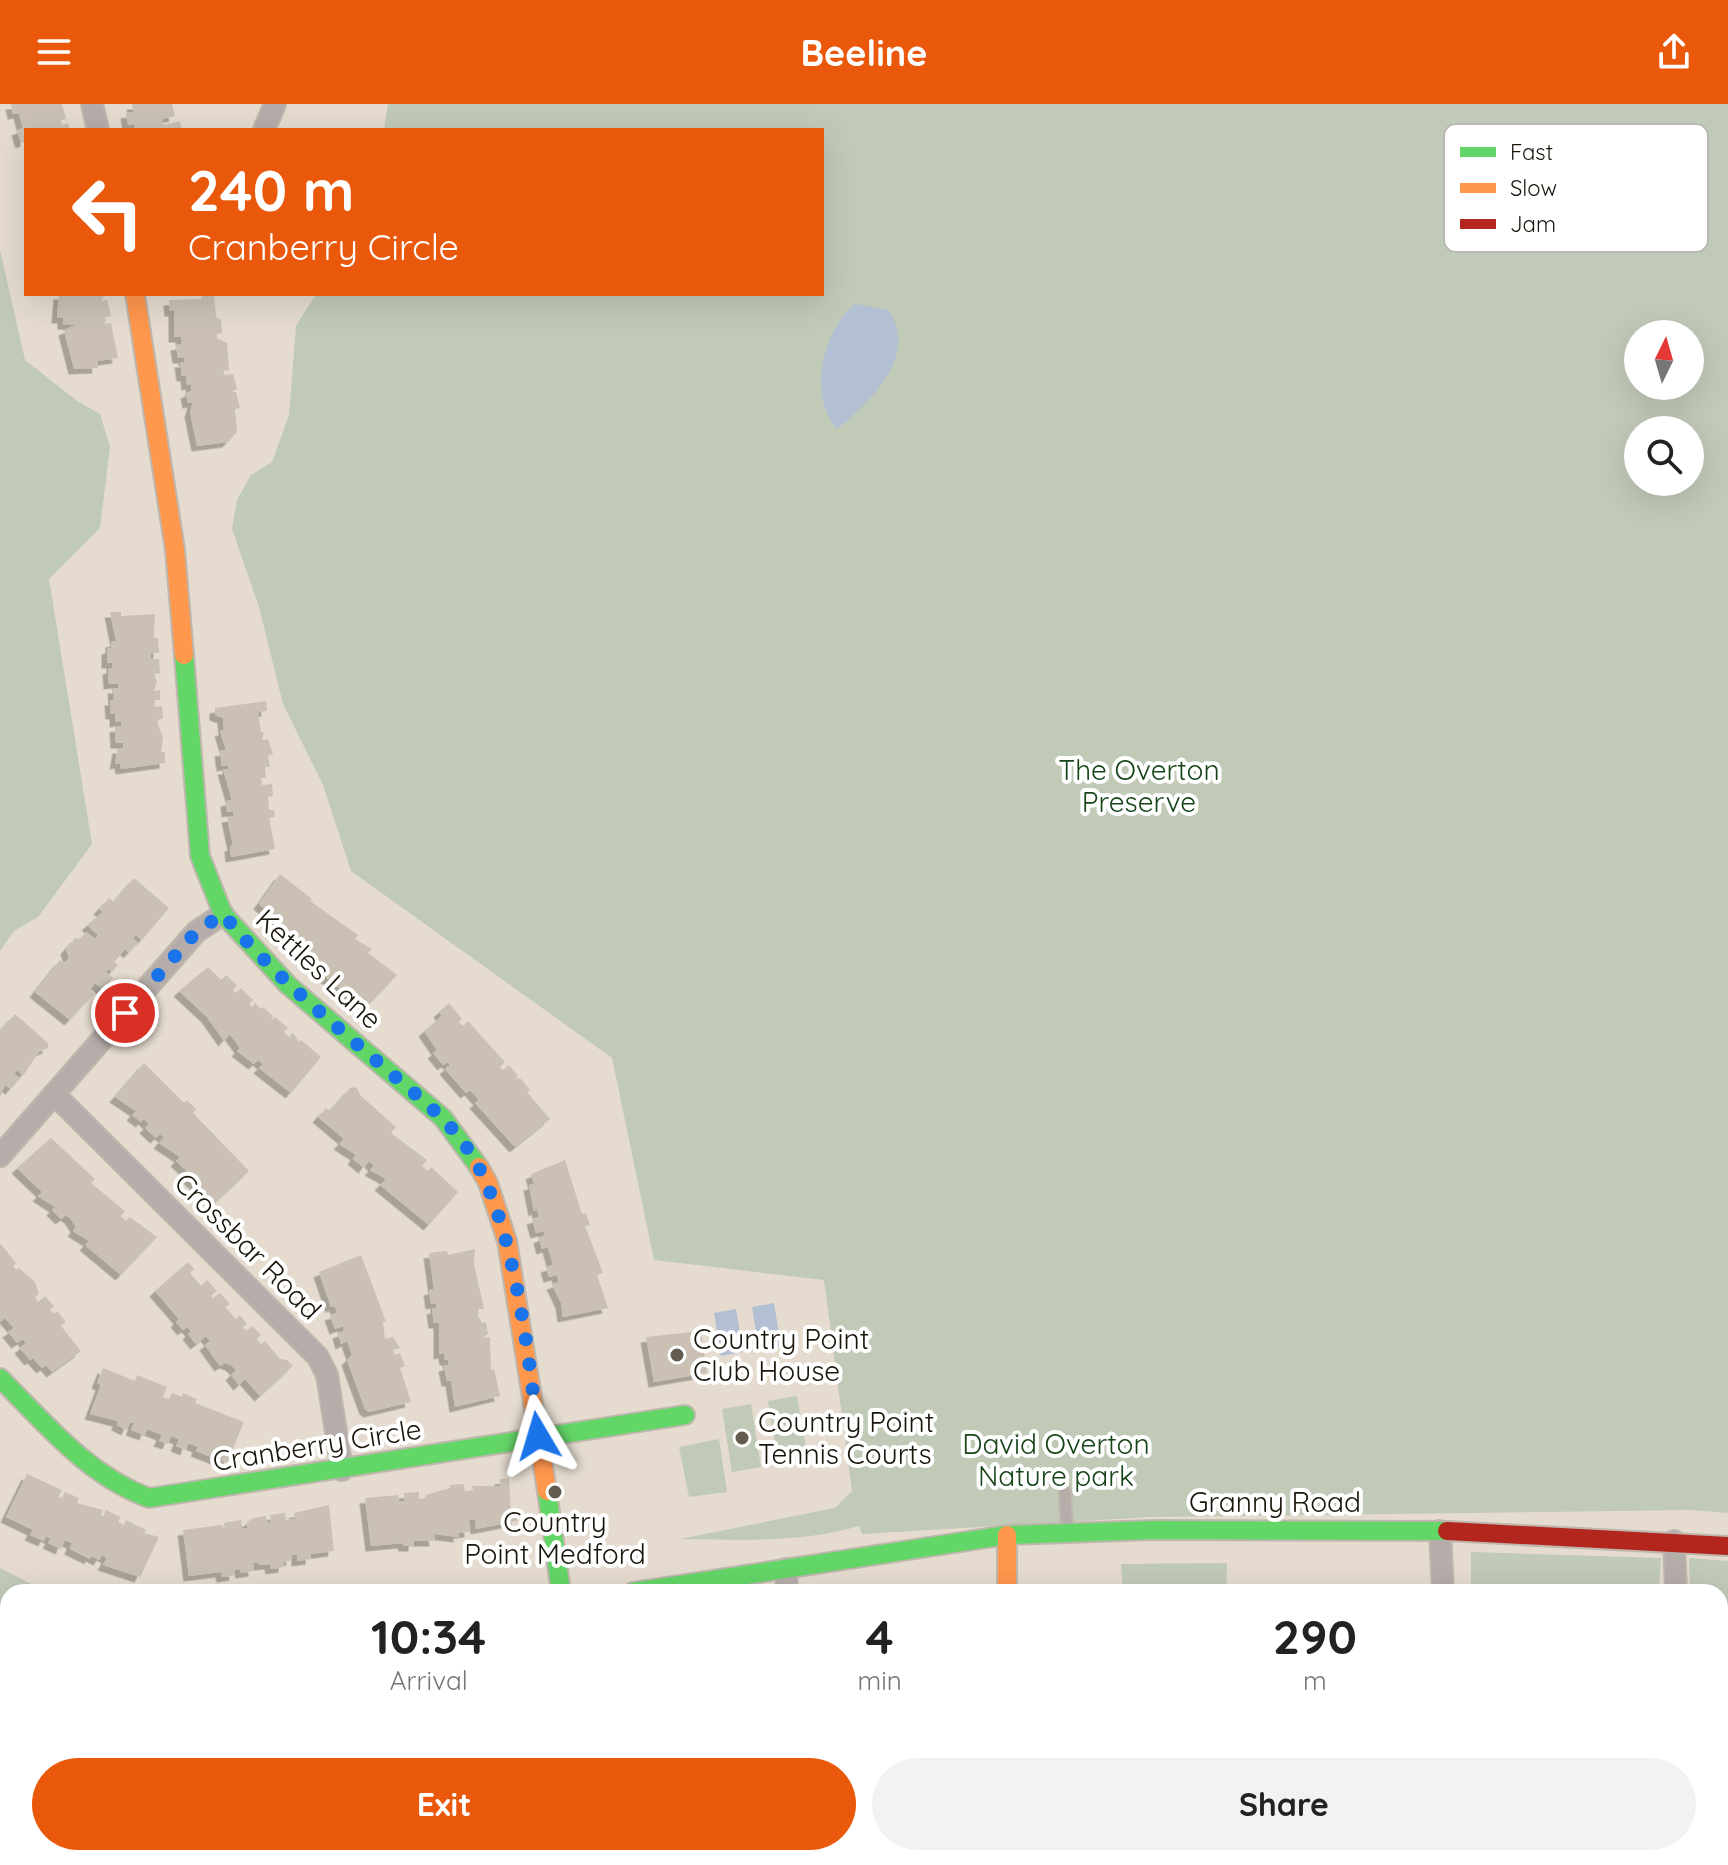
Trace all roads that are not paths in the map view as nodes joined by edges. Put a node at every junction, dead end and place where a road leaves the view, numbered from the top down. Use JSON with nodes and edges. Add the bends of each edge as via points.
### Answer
{"nodes":[{"id":1,"x":92,"y":104,"type":"edge"},
{"id":2,"x":275,"y":104,"type":"edge"},
{"id":3,"x":98,"y":128,"type":"edge"},
{"id":4,"x":265,"y":128,"type":"edge"},
{"id":5,"x":135,"y":296,"type":"edge"},
{"id":6,"x":223,"y":914,"type":"junction"},
{"id":7,"x":54,"y":1094,"type":"junction"},
{"id":8,"x":0,"y":1156,"type":"edge"},
{"id":9,"x":0,"y":1378,"type":"edge"},
{"id":10,"x":685,"y":1415,"type":"dead end"},
{"id":11,"x":538,"y":1436,"type":"junction"},
{"id":12,"x":342,"y":1470,"type":"junction"},
{"id":13,"x":1065,"y":1492,"type":"dead end"},
{"id":14,"x":1440,"y":1531,"type":"junction"},
{"id":15,"x":1068,"y":1533,"type":"junction"},
{"id":16,"x":1007,"y":1535,"type":"junction"},
{"id":17,"x":1674,"y":1541,"type":"junction"},
{"id":18,"x":1728,"y":1546,"type":"edge"},
{"id":19,"x":786,"y":1569,"type":"junction"},
{"id":20,"x":560,"y":1584,"type":"edge"},
{"id":21,"x":686,"y":1584,"type":"edge"},
{"id":22,"x":787,"y":1584,"type":"edge"},
{"id":23,"x":1007,"y":1584,"type":"edge"},
{"id":24,"x":1443,"y":1584,"type":"edge"},
{"id":25,"x":1676,"y":1584,"type":"edge"}],
"edges":[{"from":1,"to":3,"type":"street"},
{"from":2,"to":4,"type":"street"},
{"from":5,"to":6,"type":"street","name":"Kettles Lane","via":[[175,550],[200,856]]},
{"from":6,"to":7,"type":"street","via":[[196,932]]},
{"from":6,"to":11,"type":"street","name":"Kettles Lane","via":[[288,985],[443,1118],[470,1152],[488,1183],[507,1241]]},
{"from":7,"to":8,"type":"street"},
{"from":7,"to":12,"type":"street","name":"Crossbar Road","via":[[318,1357],[327,1375]]},
{"from":9,"to":12,"type":"street","name":"Cranberry Circle","via":[[81,1457],[138,1495],[174,1496]]},
{"from":10,"to":11,"type":"street","name":"Cranberry Circle"},
{"from":11,"to":12,"type":"street","name":"Cranberry Circle"},
{"from":11,"to":20,"type":"street","name":"Kettles Lane"},
{"from":13,"to":15,"type":"lane"},
{"from":14,"to":15,"type":"street","name":"Granny Road"},
{"from":14,"to":17,"type":"street","name":"Granny Road"},
{"from":14,"to":24,"type":"street"},
{"from":15,"to":16,"type":"street","name":"Granny Road"},
{"from":16,"to":19,"type":"street","name":"Granny Road"},
{"from":16,"to":23,"type":"street"},
{"from":17,"to":18,"type":"street","name":"Granny Road"},
{"from":17,"to":25,"type":"street"},
{"from":19,"to":21,"type":"street","name":"Granny Road"},
{"from":19,"to":22,"type":"street"}]}
